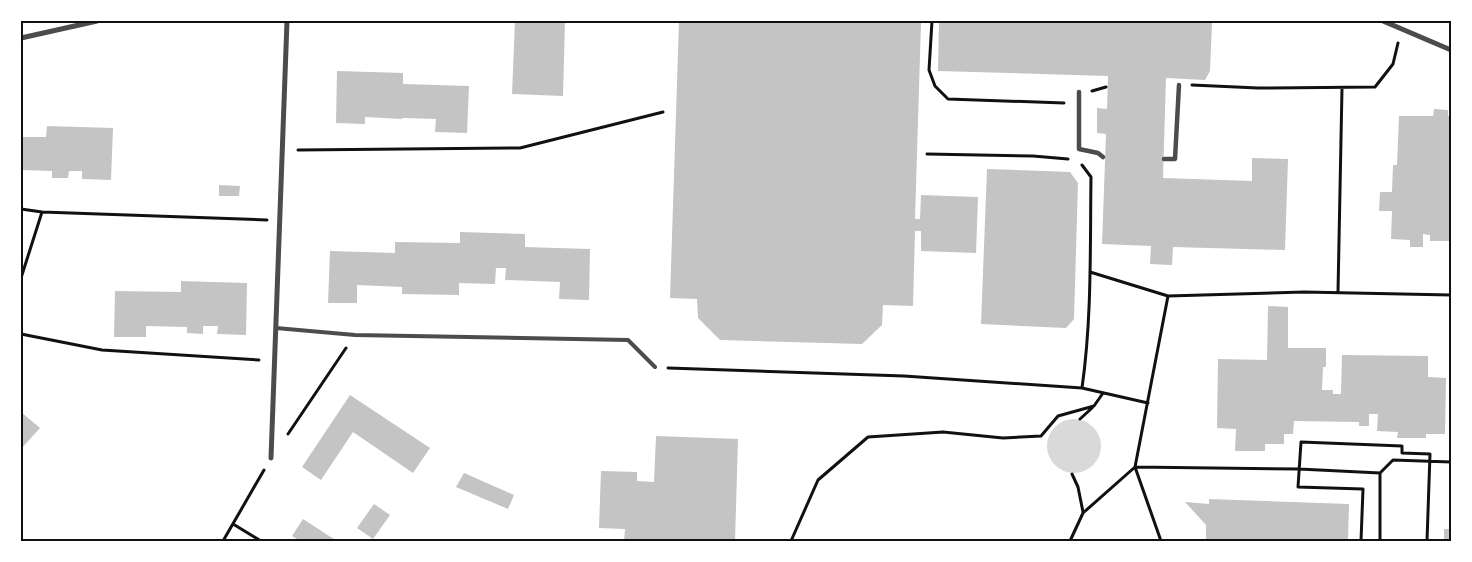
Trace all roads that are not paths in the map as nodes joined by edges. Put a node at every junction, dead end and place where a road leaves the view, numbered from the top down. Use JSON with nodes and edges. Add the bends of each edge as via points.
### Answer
{"nodes":[{"id":1,"x":97,"y":21,"type":"edge"},
{"id":2,"x":287,"y":21,"type":"edge"},
{"id":3,"x":1383,"y":21,"type":"edge"},
{"id":4,"x":21,"y":38,"type":"edge"},
{"id":5,"x":1451,"y":50,"type":"edge"},
{"id":6,"x":1179,"y":85,"type":"road end"},
{"id":7,"x":1079,"y":92,"type":"road end"},
{"id":8,"x":1103,"y":157,"type":"dead end"},
{"id":9,"x":1164,"y":159,"type":"dead end"},
{"id":10,"x":276,"y":328,"type":"junction"},
{"id":11,"x":655,"y":367,"type":"road end"},
{"id":12,"x":272,"y":458,"type":"dead end"}],
"edges":[{"from":1,"to":4,"type":"street"},
{"from":2,"to":10,"type":"street"},
{"from":3,"to":5,"type":"street"},
{"from":6,"to":9,"type":"street","via":[[1175,159]]},
{"from":7,"to":8,"type":"street","via":[[1079,149],[1098,152]]},
{"from":10,"to":11,"type":"lane","via":[[355,335],[628,340]]},
{"from":10,"to":12,"type":"street"}]}
